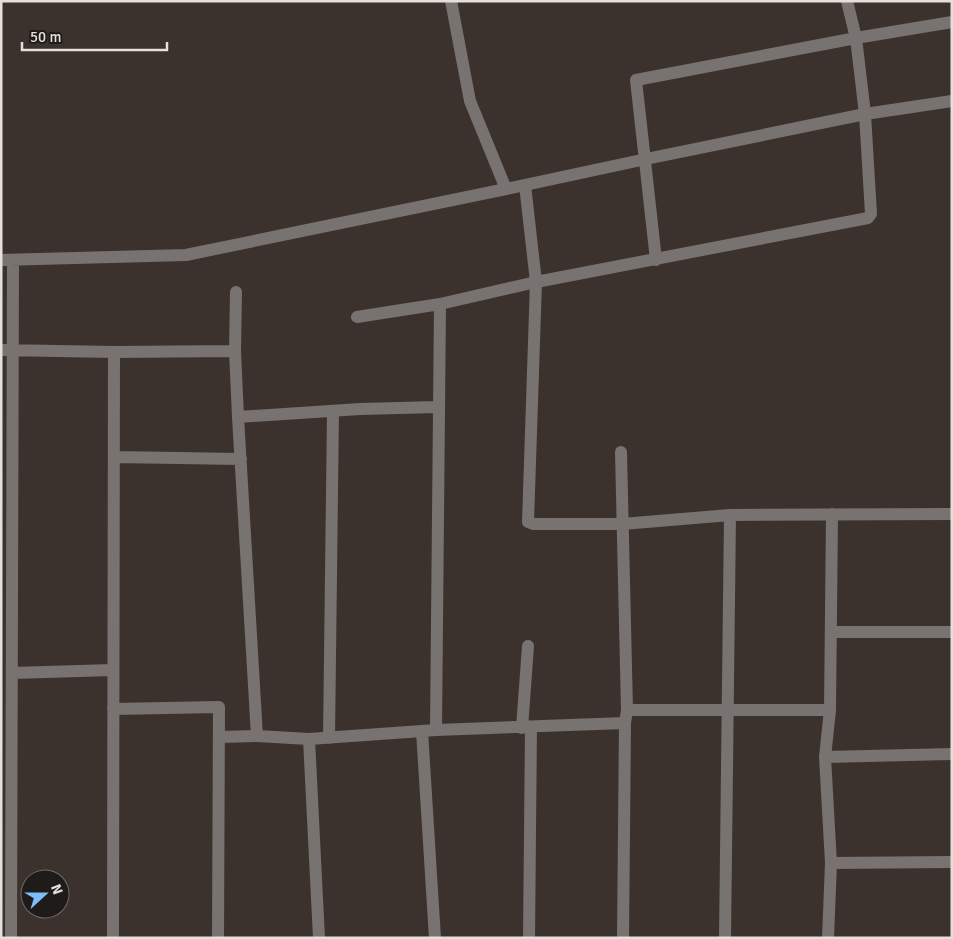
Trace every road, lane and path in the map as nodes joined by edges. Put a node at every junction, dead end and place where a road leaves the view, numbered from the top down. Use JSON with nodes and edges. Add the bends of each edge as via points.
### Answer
{"nodes":[{"id":1,"x":450,"y":1,"type":"edge"},
{"id":2,"x":847,"y":1,"type":"edge"},
{"id":3,"x":952,"y":22,"type":"edge"},
{"id":4,"x":856,"y":38,"type":"junction"},
{"id":5,"x":952,"y":101,"type":"edge"},
{"id":6,"x":865,"y":114,"type":"junction"},
{"id":7,"x":646,"y":159,"type":"junction"},
{"id":8,"x":525,"y":185,"type":"junction"},
{"id":9,"x":506,"y":189,"type":"junction"},
{"id":10,"x":7,"y":260,"type":"edge"},
{"id":11,"x":656,"y":260,"type":"junction"},
{"id":12,"x":536,"y":282,"type":"junction"},
{"id":13,"x":236,"y":292,"type":"dead end"},
{"id":14,"x":440,"y":304,"type":"junction"},
{"id":15,"x":357,"y":317,"type":"dead end"},
{"id":16,"x":7,"y":350,"type":"edge"},
{"id":17,"x":235,"y":351,"type":"junction"},
{"id":18,"x":114,"y":352,"type":"junction"},
{"id":19,"x":438,"y":407,"type":"junction"},
{"id":20,"x":333,"y":412,"type":"junction"},
{"id":21,"x":238,"y":417,"type":"junction"},
{"id":22,"x":621,"y":452,"type":"dead end"},
{"id":23,"x":114,"y":457,"type":"junction"},
{"id":24,"x":240,"y":458,"type":"junction"},
{"id":25,"x":832,"y":514,"type":"junction"},
{"id":26,"x":952,"y":514,"type":"edge"},
{"id":27,"x":730,"y":516,"type":"junction"},
{"id":28,"x":622,"y":524,"type":"junction"},
{"id":29,"x":831,"y":632,"type":"junction"},
{"id":30,"x":952,"y":632,"type":"edge"},
{"id":31,"x":528,"y":646,"type":"dead end"},
{"id":32,"x":8,"y":665,"type":"edge"},
{"id":33,"x":113,"y":670,"type":"junction"},
{"id":34,"x":113,"y":709,"type":"junction"},
{"id":35,"x":727,"y":710,"type":"junction"},
{"id":36,"x":830,"y":710,"type":"junction"},
{"id":37,"x":626,"y":717,"type":"junction"},
{"id":38,"x":526,"y":728,"type":"junction"},
{"id":39,"x":436,"y":730,"type":"junction"},
{"id":40,"x":422,"y":731,"type":"junction"},
{"id":41,"x":257,"y":736,"type":"junction"},
{"id":42,"x":219,"y":737,"type":"junction"},
{"id":43,"x":329,"y":738,"type":"junction"},
{"id":44,"x":309,"y":739,"type":"junction"},
{"id":45,"x":952,"y":754,"type":"edge"},
{"id":46,"x":825,"y":757,"type":"junction"},
{"id":47,"x":952,"y":862,"type":"edge"},
{"id":48,"x":831,"y":863,"type":"junction"},
{"id":49,"x":11,"y":938,"type":"edge"},
{"id":50,"x":113,"y":938,"type":"edge"},
{"id":51,"x":218,"y":938,"type":"edge"},
{"id":52,"x":319,"y":938,"type":"edge"},
{"id":53,"x":435,"y":938,"type":"edge"},
{"id":54,"x":529,"y":938,"type":"edge"},
{"id":55,"x":622,"y":938,"type":"edge"},
{"id":56,"x":725,"y":938,"type":"edge"},
{"id":57,"x":828,"y":938,"type":"edge"}],
"edges":[{"from":1,"to":9,"type":"street","via":[[470,101]]},
{"from":2,"to":4,"type":"street"},
{"from":3,"to":4,"type":"street"},
{"from":4,"to":6,"type":"street"},
{"from":4,"to":7,"type":"street","via":[[636,80]]},
{"from":5,"to":6,"type":"street"},
{"from":6,"to":7,"type":"street"},
{"from":6,"to":11,"type":"street","via":[[872,214],[868,218]]},
{"from":7,"to":8,"type":"street"},
{"from":7,"to":11,"type":"street"},
{"from":8,"to":9,"type":"street"},
{"from":8,"to":12,"type":"street"},
{"from":9,"to":10,"type":"street","via":[[186,255]]},
{"from":10,"to":16,"type":"street"},
{"from":11,"to":12,"type":"street"},
{"from":12,"to":14,"type":"street"},
{"from":12,"to":28,"type":"street","via":[[528,522]]},
{"from":13,"to":17,"type":"street"},
{"from":14,"to":15,"type":"street"},
{"from":14,"to":19,"type":"street"},
{"from":16,"to":18,"type":"street"},
{"from":16,"to":32,"type":"street"},
{"from":17,"to":18,"type":"street"},
{"from":17,"to":21,"type":"street"},
{"from":18,"to":23,"type":"street"},
{"from":19,"to":20,"type":"street"},
{"from":19,"to":39,"type":"street"},
{"from":20,"to":21,"type":"street"},
{"from":20,"to":43,"type":"street"},
{"from":21,"to":24,"type":"street"},
{"from":22,"to":28,"type":"street"},
{"from":23,"to":24,"type":"street"},
{"from":23,"to":33,"type":"street"},
{"from":24,"to":41,"type":"street"},
{"from":25,"to":26,"type":"street"},
{"from":25,"to":27,"type":"street"},
{"from":25,"to":29,"type":"street"},
{"from":27,"to":28,"type":"street"},
{"from":27,"to":35,"type":"street"},
{"from":28,"to":37,"type":"street"},
{"from":29,"to":30,"type":"street"},
{"from":29,"to":36,"type":"street"},
{"from":31,"to":38,"type":"street"},
{"from":32,"to":33,"type":"street"},
{"from":32,"to":49,"type":"street"},
{"from":33,"to":34,"type":"street"},
{"from":34,"to":42,"type":"street","via":[[219,708]]},
{"from":34,"to":50,"type":"street"},
{"from":35,"to":36,"type":"street"},
{"from":35,"to":37,"type":"street"},
{"from":35,"to":56,"type":"street"},
{"from":36,"to":46,"type":"street"},
{"from":37,"to":38,"type":"street"},
{"from":37,"to":55,"type":"street"},
{"from":38,"to":39,"type":"street"},
{"from":38,"to":54,"type":"street"},
{"from":39,"to":40,"type":"street"},
{"from":40,"to":43,"type":"street"},
{"from":40,"to":53,"type":"street"},
{"from":41,"to":42,"type":"street"},
{"from":41,"to":44,"type":"street"},
{"from":42,"to":51,"type":"street"},
{"from":43,"to":44,"type":"street"},
{"from":44,"to":52,"type":"street"},
{"from":45,"to":46,"type":"street"},
{"from":46,"to":48,"type":"street"},
{"from":47,"to":48,"type":"street"},
{"from":48,"to":57,"type":"street"}]}
